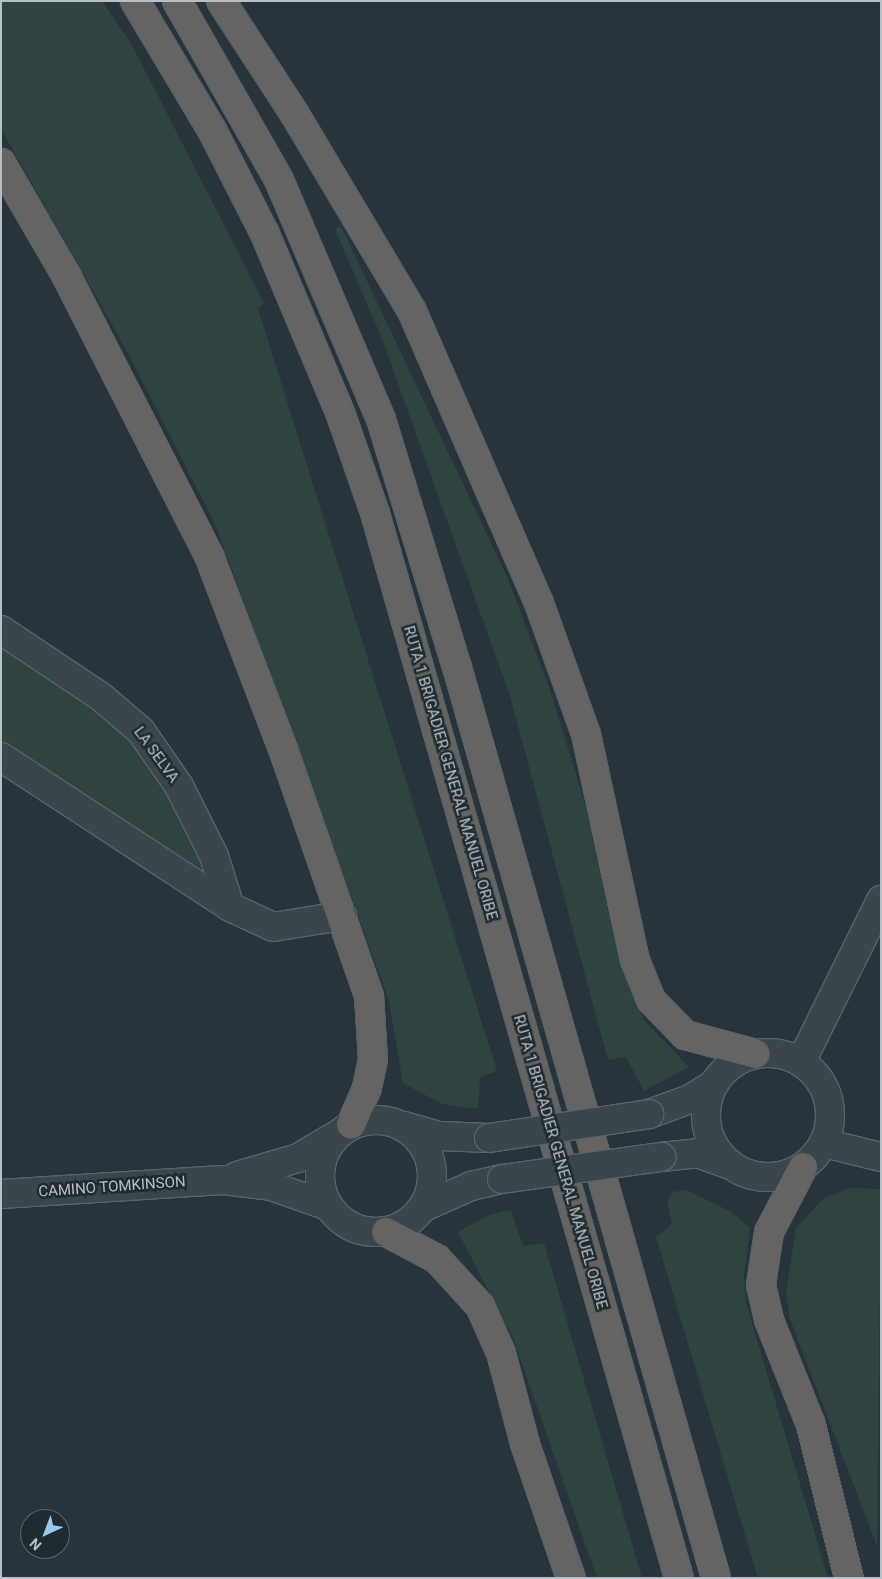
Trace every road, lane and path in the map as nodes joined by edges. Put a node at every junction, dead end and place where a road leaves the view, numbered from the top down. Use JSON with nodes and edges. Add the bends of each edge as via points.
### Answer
{"nodes":[{"id":1,"x":135,"y":1,"type":"edge"},
{"id":2,"x":177,"y":1,"type":"edge"},
{"id":3,"x":221,"y":1,"type":"edge"},
{"id":4,"x":1,"y":163,"type":"edge"},
{"id":5,"x":1,"y":630,"type":"edge"},
{"id":6,"x":1,"y":757,"type":"edge"},
{"id":7,"x":881,"y":900,"type":"edge"},
{"id":8,"x":230,"y":907,"type":"junction"},
{"id":9,"x":342,"y":916,"type":"junction"},
{"id":10,"x":756,"y":1054,"type":"junction"},
{"id":11,"x":801,"y":1062,"type":"junction"},
{"id":12,"x":714,"y":1084,"type":"junction"},
{"id":13,"x":404,"y":1126,"type":"junction"},
{"id":14,"x":343,"y":1130,"type":"junction"},
{"id":15,"x":824,"y":1142,"type":"junction"},
{"id":16,"x":881,"y":1157,"type":"edge"},
{"id":17,"x":734,"y":1167,"type":"junction"},
{"id":18,"x":803,"y":1167,"type":"junction"},
{"id":19,"x":223,"y":1180,"type":"junction"},
{"id":20,"x":1,"y":1194,"type":"edge"},
{"id":21,"x":328,"y":1206,"type":"junction"},
{"id":22,"x":424,"y":1207,"type":"junction"},
{"id":23,"x":386,"y":1232,"type":"junction"},
{"id":24,"x":571,"y":1578,"type":"edge"},
{"id":25,"x":679,"y":1578,"type":"edge"},
{"id":26,"x":716,"y":1578,"type":"edge"},
{"id":27,"x":849,"y":1578,"type":"edge"}],
"edges":[{"from":1,"to":25,"type":"highway","name":"RUTA 1 BRIGADIER GENERAL MANUEL ORIBE","via":[[212,130],[265,234],[341,415],[375,513]]},
{"from":2,"to":26,"type":"highway","via":[[280,180],[382,419],[457,667]]},
{"from":3,"to":10,"type":"highway","via":[[294,113],[412,311],[539,603],[586,734],[635,960],[651,1000],[685,1035]]},
{"from":4,"to":9,"type":"highway","via":[[67,276],[210,558]]},
{"from":5,"to":8,"type":"street","name":"LA SELVA","via":[[100,696],[141,730],[179,786],[214,856]]},
{"from":6,"to":8,"type":"street"},
{"from":7,"to":11,"type":"street"},
{"from":8,"to":9,"type":"street","via":[[274,927]]},
{"from":9,"to":14,"type":"highway","via":[[361,965],[374,1032],[367,1088]]},
{"from":10,"to":11,"type":"street","via":[[779,1054]]},
{"from":10,"to":12,"type":"street","via":[[732,1065]]},
{"from":11,"to":15,"type":"street","via":[[822,1084],[828,1098],[829,1128]]},
{"from":12,"to":13,"type":"street","bridge":true,"via":[[690,1099],[649,1114],[489,1138],[439,1136]]},
{"from":12,"to":17,"type":"street","via":[[707,1106],[708,1130],[717,1151]]},
{"from":13,"to":14,"type":"street","via":[[368,1119]]},
{"from":13,"to":22,"type":"street","via":[[419,1138],[431,1162],[432,1190]]},
{"from":14,"to":19,"type":"street","name":"CAMINO TOMKINSON","via":[[298,1158]]},
{"from":14,"to":21,"type":"street","via":[[320,1170]]},
{"from":15,"to":16,"type":"street"},
{"from":15,"to":18,"type":"street"},
{"from":17,"to":18,"type":"street","via":[[776,1177]]},
{"from":17,"to":22,"type":"street","bridge":true,"via":[[696,1153],[661,1156],[502,1179],[471,1186]]},
{"from":18,"to":27,"type":"highway","via":[[769,1232],[761,1285],[769,1320],[810,1425]]},
{"from":19,"to":20,"type":"street","name":"CAMINO TOMKINSON"},
{"from":19,"to":21,"type":"street","name":"CAMINO TOMKINSON","via":[[271,1186]]},
{"from":21,"to":23,"type":"street","via":[[353,1228]]},
{"from":22,"to":23,"type":"street","via":[[401,1227]]},
{"from":23,"to":24,"type":"highway","via":[[437,1259],[480,1306],[500,1353],[525,1444]]}]}
